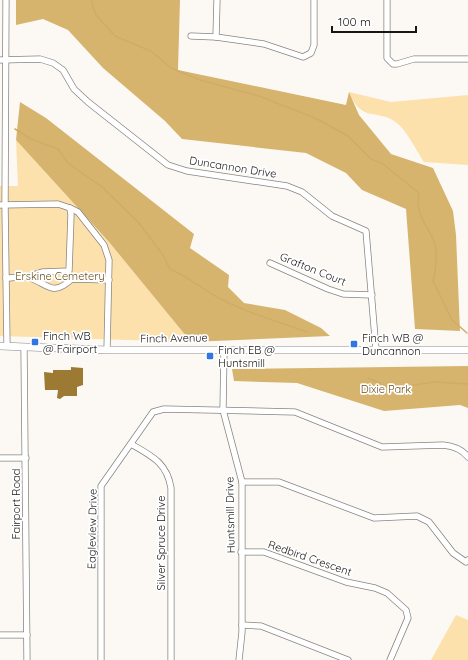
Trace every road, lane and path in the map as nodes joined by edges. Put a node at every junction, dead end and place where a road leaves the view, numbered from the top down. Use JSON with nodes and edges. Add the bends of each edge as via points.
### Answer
{"nodes":[{"id":1,"x":6,"y":0,"type":"edge"},
{"id":2,"x":217,"y":0,"type":"edge"},
{"id":3,"x":314,"y":0,"type":"edge"},
{"id":4,"x":387,"y":0,"type":"edge"},
{"id":5,"x":191,"y":36,"type":"dead end"},
{"id":6,"x":216,"y":37,"type":"junction"},
{"id":7,"x":468,"y":59,"type":"edge"},
{"id":8,"x":3,"y":60,"type":"edge"},
{"id":9,"x":3,"y":205,"type":"edge"},
{"id":10,"x":70,"y":208,"type":"junction"},
{"id":11,"x":270,"y":263,"type":"dead end"},
{"id":12,"x":69,"y":271,"type":"junction"},
{"id":13,"x":27,"y":277,"type":"junction"},
{"id":14,"x":72,"y":279,"type":"junction"},
{"id":15,"x":109,"y":280,"type":"junction"},
{"id":16,"x":4,"y":281,"type":"edge"},
{"id":17,"x":372,"y":295,"type":"junction"},
{"id":18,"x":3,"y":346,"type":"edge"},
{"id":19,"x":24,"y":348,"type":"junction"},
{"id":20,"x":224,"y":349,"type":"junction"},
{"id":21,"x":107,"y":350,"type":"junction"},
{"id":22,"x":376,"y":350,"type":"junction"},
{"id":23,"x":468,"y":350,"type":"edge"},
{"id":24,"x":223,"y":410,"type":"junction"},
{"id":25,"x":131,"y":444,"type":"junction"},
{"id":26,"x":468,"y":457,"type":"edge"},
{"id":27,"x":0,"y":458,"type":"edge"},
{"id":28,"x":26,"y":458,"type":"junction"},
{"id":29,"x":242,"y":482,"type":"junction"},
{"id":30,"x":241,"y":552,"type":"junction"},
{"id":31,"x":468,"y":560,"type":"edge"},
{"id":32,"x":242,"y":626,"type":"junction"},
{"id":33,"x":27,"y":635,"type":"junction"},
{"id":34,"x":0,"y":636,"type":"edge"},
{"id":35,"x":27,"y":660,"type":"edge"},
{"id":36,"x":101,"y":660,"type":"edge"},
{"id":37,"x":171,"y":660,"type":"edge"},
{"id":38,"x":239,"y":660,"type":"edge"},
{"id":39,"x":348,"y":660,"type":"edge"},
{"id":40,"x":390,"y":660,"type":"edge"}],
"edges":[{"from":1,"to":8,"type":"street"},
{"from":2,"to":6,"type":"street"},
{"from":3,"to":6,"type":"street","via":[[314,45],[311,53],[303,57],[264,44]]},
{"from":4,"to":7,"type":"street","via":[[387,58],[393,64],[414,59]]},
{"from":5,"to":6,"type":"street"},
{"from":8,"to":9,"type":"street"},
{"from":8,"to":17,"type":"street","name":"Duncannon Drive","via":[[40,59],[53,63],[63,70],[74,89],[88,102],[168,165],[187,171],[287,186],[302,192],[332,216],[363,228],[368,238]]},
{"from":9,"to":10,"type":"street","via":[[58,204]]},
{"from":9,"to":16,"type":"street"},
{"from":10,"to":12,"type":"street"},
{"from":10,"to":15,"type":"street","via":[[78,212],[104,245],[109,260]]},
{"from":11,"to":17,"type":"street","name":"Grafton Court","via":[[343,294]]},
{"from":12,"to":13,"type":"street","via":[[42,272]]},
{"from":12,"to":14,"type":"street"},
{"from":13,"to":14,"type":"street","via":[[53,288],[63,287]]},
{"from":13,"to":16,"type":"street"},
{"from":14,"to":15,"type":"street"},
{"from":15,"to":21,"type":"street"},
{"from":16,"to":18,"type":"street"},
{"from":17,"to":22,"type":"street","name":"Duncannon Drive"},
{"from":18,"to":19,"type":"main road","name":"Finch Avenue"},
{"from":19,"to":21,"type":"main road","name":"Finch Avenue"},
{"from":19,"to":28,"type":"street","name":"Fairport Road"},
{"from":20,"to":21,"type":"main road","name":"Finch Avenue"},
{"from":20,"to":22,"type":"main road","name":"Finch Avenue"},
{"from":20,"to":24,"type":"street","name":"Huntsmill Drive"},
{"from":22,"to":23,"type":"main road","name":"Finch Avenue"},
{"from":24,"to":25,"type":"street","name":"Eagleview Drive","via":[[164,409],[153,412]]},
{"from":24,"to":26,"type":"street","via":[[295,412],[382,447],[453,446]]},
{"from":24,"to":29,"type":"street","name":"Huntsmill Drive"},
{"from":25,"to":36,"type":"street","name":"Eagleview Drive","via":[[101,486]]},
{"from":25,"to":37,"type":"street","name":"Silver Spruce Drive","via":[[160,463],[169,475]]},
{"from":27,"to":28,"type":"street"},
{"from":28,"to":33,"type":"street","name":"Fairport Road"},
{"from":29,"to":30,"type":"street","name":"Huntsmill Drive"},
{"from":29,"to":31,"type":"street","via":[[279,482],[374,518],[417,516],[429,522],[453,553],[466,562]]},
{"from":30,"to":32,"type":"street","name":"Huntsmill Drive"},
{"from":30,"to":40,"type":"street","name":"Redbird Crescent","via":[[264,552],[346,582],[387,593],[406,610],[408,618]]},
{"from":32,"to":38,"type":"street","name":"Huntsmill Drive"},
{"from":32,"to":39,"type":"street","via":[[261,626]]},
{"from":33,"to":34,"type":"street"},
{"from":33,"to":35,"type":"street","name":"Fairport Road"}]}
